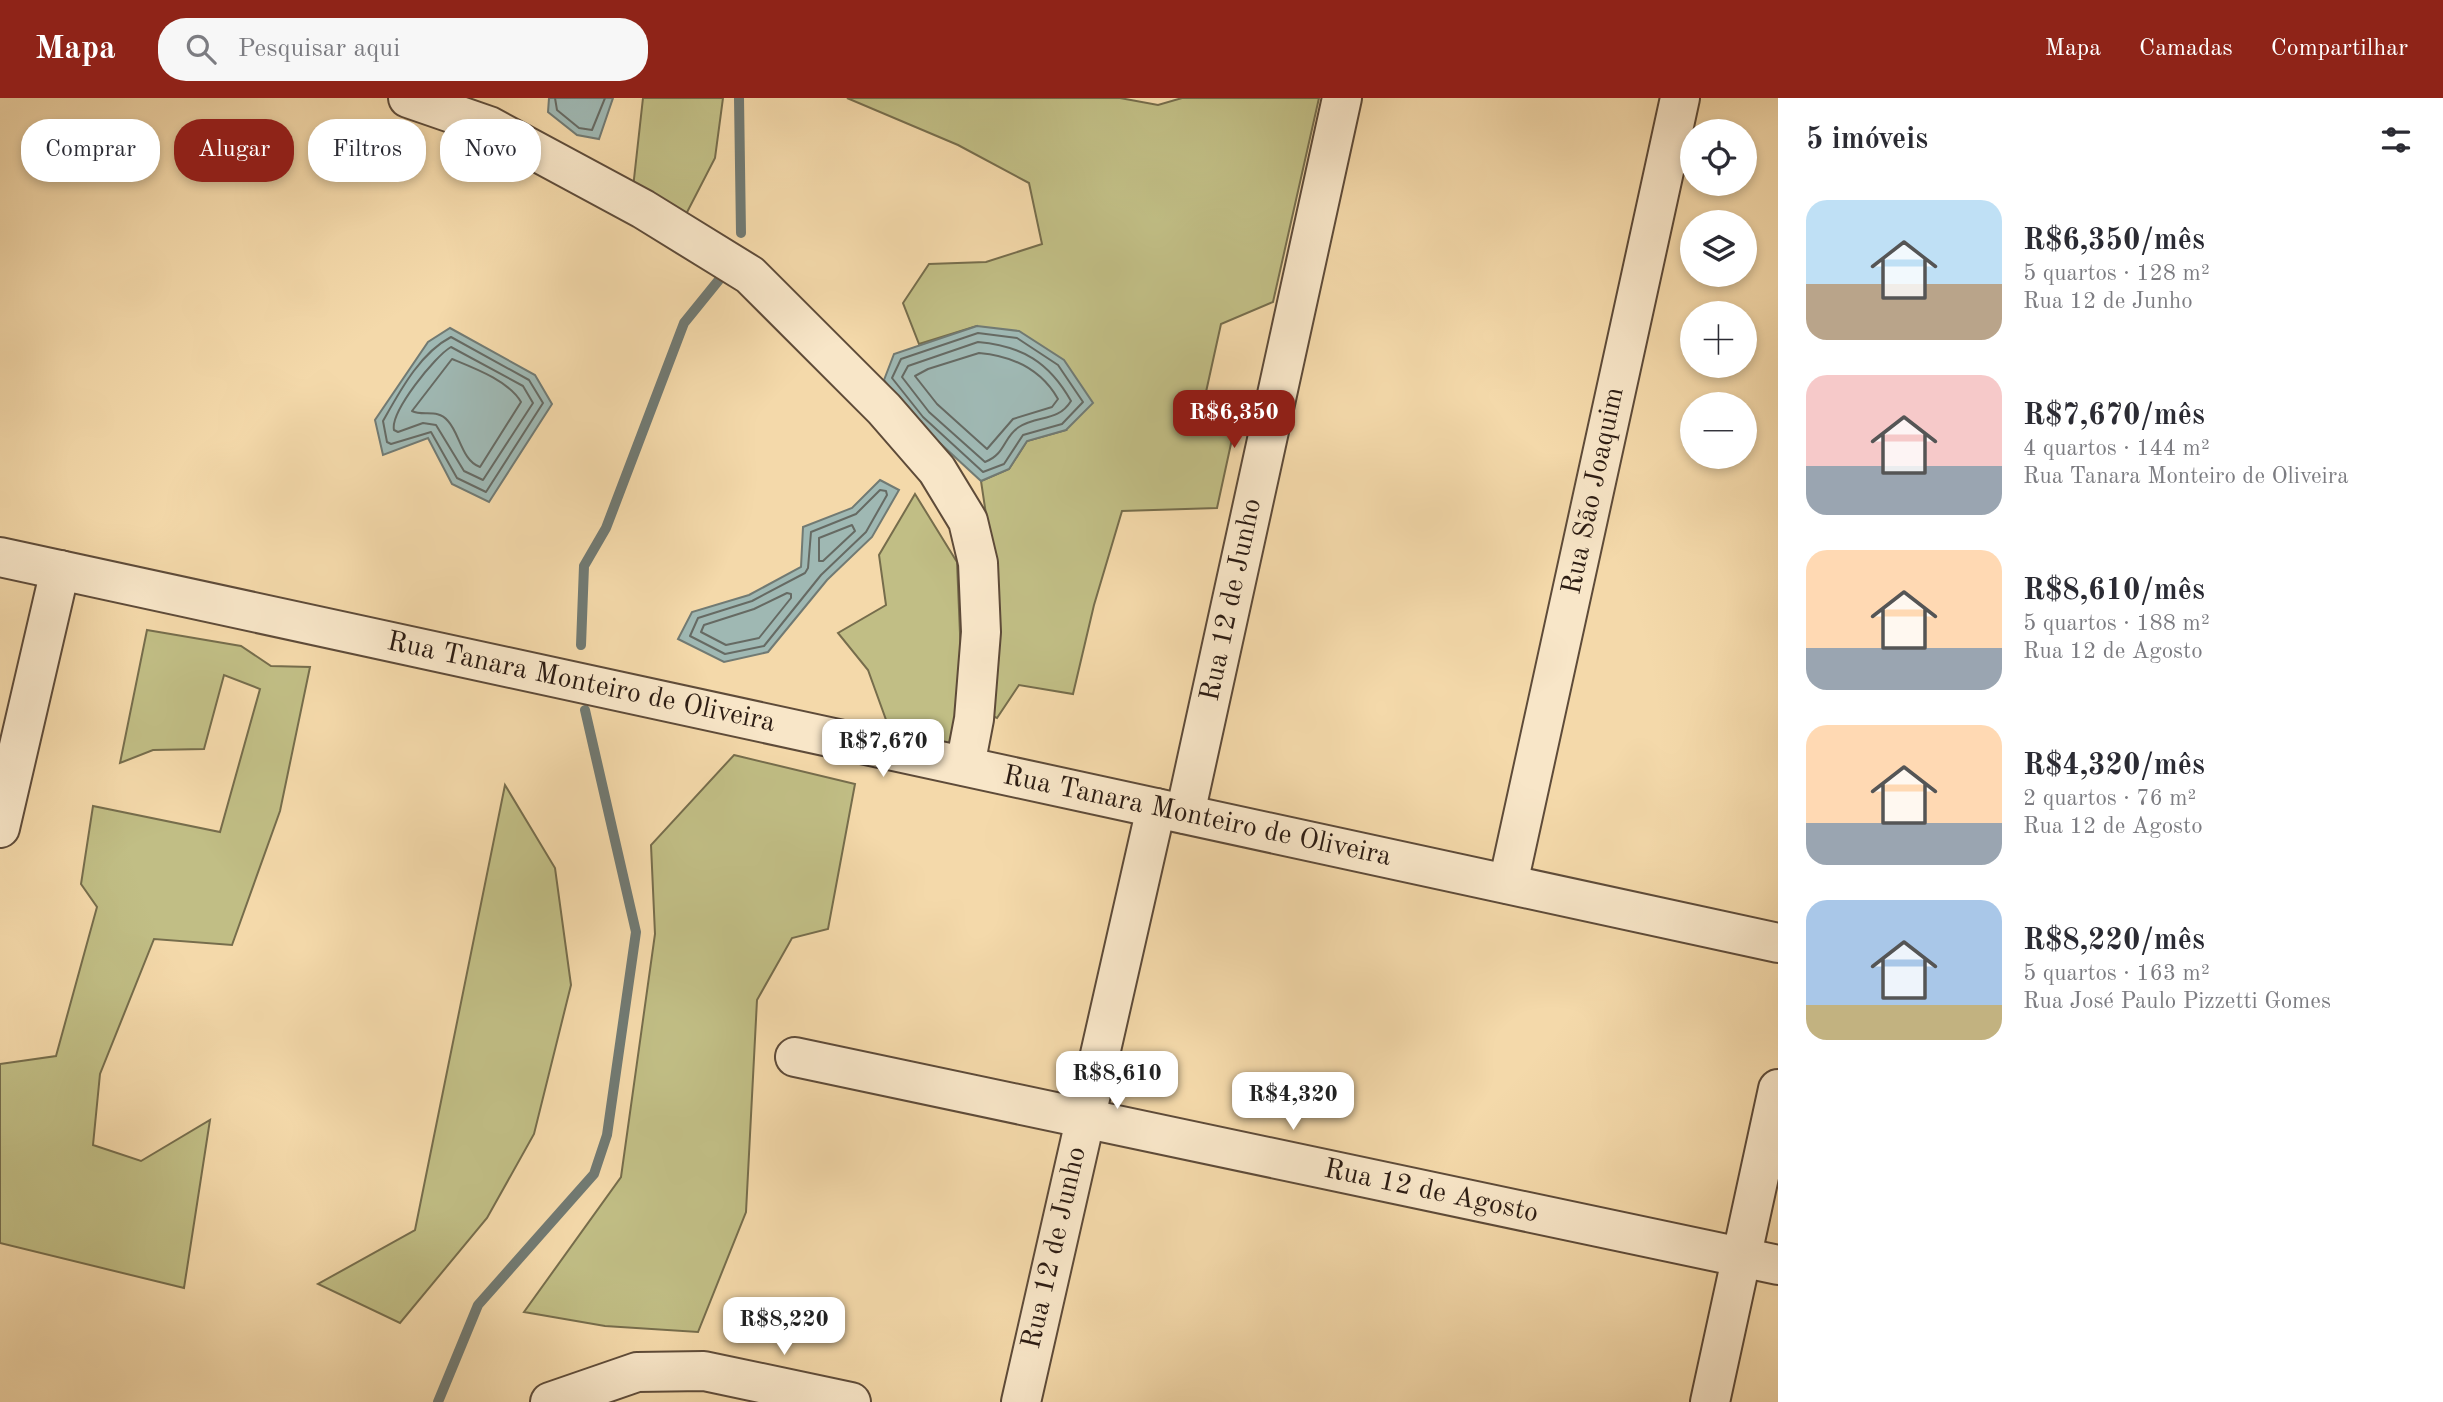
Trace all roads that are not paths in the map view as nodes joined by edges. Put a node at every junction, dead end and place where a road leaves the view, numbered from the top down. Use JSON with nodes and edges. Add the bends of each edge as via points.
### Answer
{"nodes":[{"id":1,"x":408,"y":98,"type":"edge"},
{"id":2,"x":1342,"y":98,"type":"edge"},
{"id":3,"x":1680,"y":98,"type":"edge"},
{"id":4,"x":0,"y":557,"type":"edge"},
{"id":5,"x":60,"y":570,"type":"junction"},
{"id":6,"x":965,"y":766,"type":"junction"},
{"id":7,"x":1170,"y":811,"type":"junction"},
{"id":8,"x":0,"y":828,"type":"edge"},
{"id":9,"x":1508,"y":884,"type":"junction"},
{"id":10,"x":1778,"y":943,"type":"edge"},
{"id":11,"x":795,"y":1057,"type":"dead end"},
{"id":12,"x":1778,"y":1089,"type":"edge"},
{"id":13,"x":1084,"y":1118,"type":"junction"},
{"id":14,"x":1760,"y":1261,"type":"edge"},
{"id":15,"x":550,"y":1402,"type":"edge"},
{"id":16,"x":851,"y":1402,"type":"edge"},
{"id":17,"x":1021,"y":1402,"type":"edge"},
{"id":18,"x":1710,"y":1402,"type":"edge"}],
"edges":[{"from":1,"to":6,"type":"street","via":[[489,126],[643,209],[750,275],[884,409],[937,470],[968,521],[978,563],[981,632]]},
{"from":2,"to":7,"type":"street","name":"Rua 12 de Junho"},
{"from":3,"to":9,"type":"street","name":"Rua São Joaquim"},
{"from":4,"to":5,"type":"street","name":"Rua Tanara Monteiro de Oliveira"},
{"from":5,"to":6,"type":"street","name":"Rua Tanara Monteiro de Oliveira"},
{"from":5,"to":8,"type":"street"},
{"from":6,"to":7,"type":"street","name":"Rua Tanara Monteiro de Oliveira"},
{"from":7,"to":9,"type":"street","name":"Rua Tanara Monteiro de Oliveira"},
{"from":7,"to":13,"type":"street","name":"Rua 12 de Junho"},
{"from":9,"to":10,"type":"street","name":"Rua Tanara Monteiro de Oliveira"},
{"from":11,"to":13,"type":"street","name":"Rua 12 de Agosto"},
{"from":12,"to":14,"type":"street"},
{"from":13,"to":14,"type":"street","name":"Rua 12 de Agosto"},
{"from":13,"to":17,"type":"street","name":"Rua 12 de Junho"},
{"from":14,"to":18,"type":"street"},
{"from":15,"to":16,"type":"street","via":[[636,1372],[704,1371]]}]}
